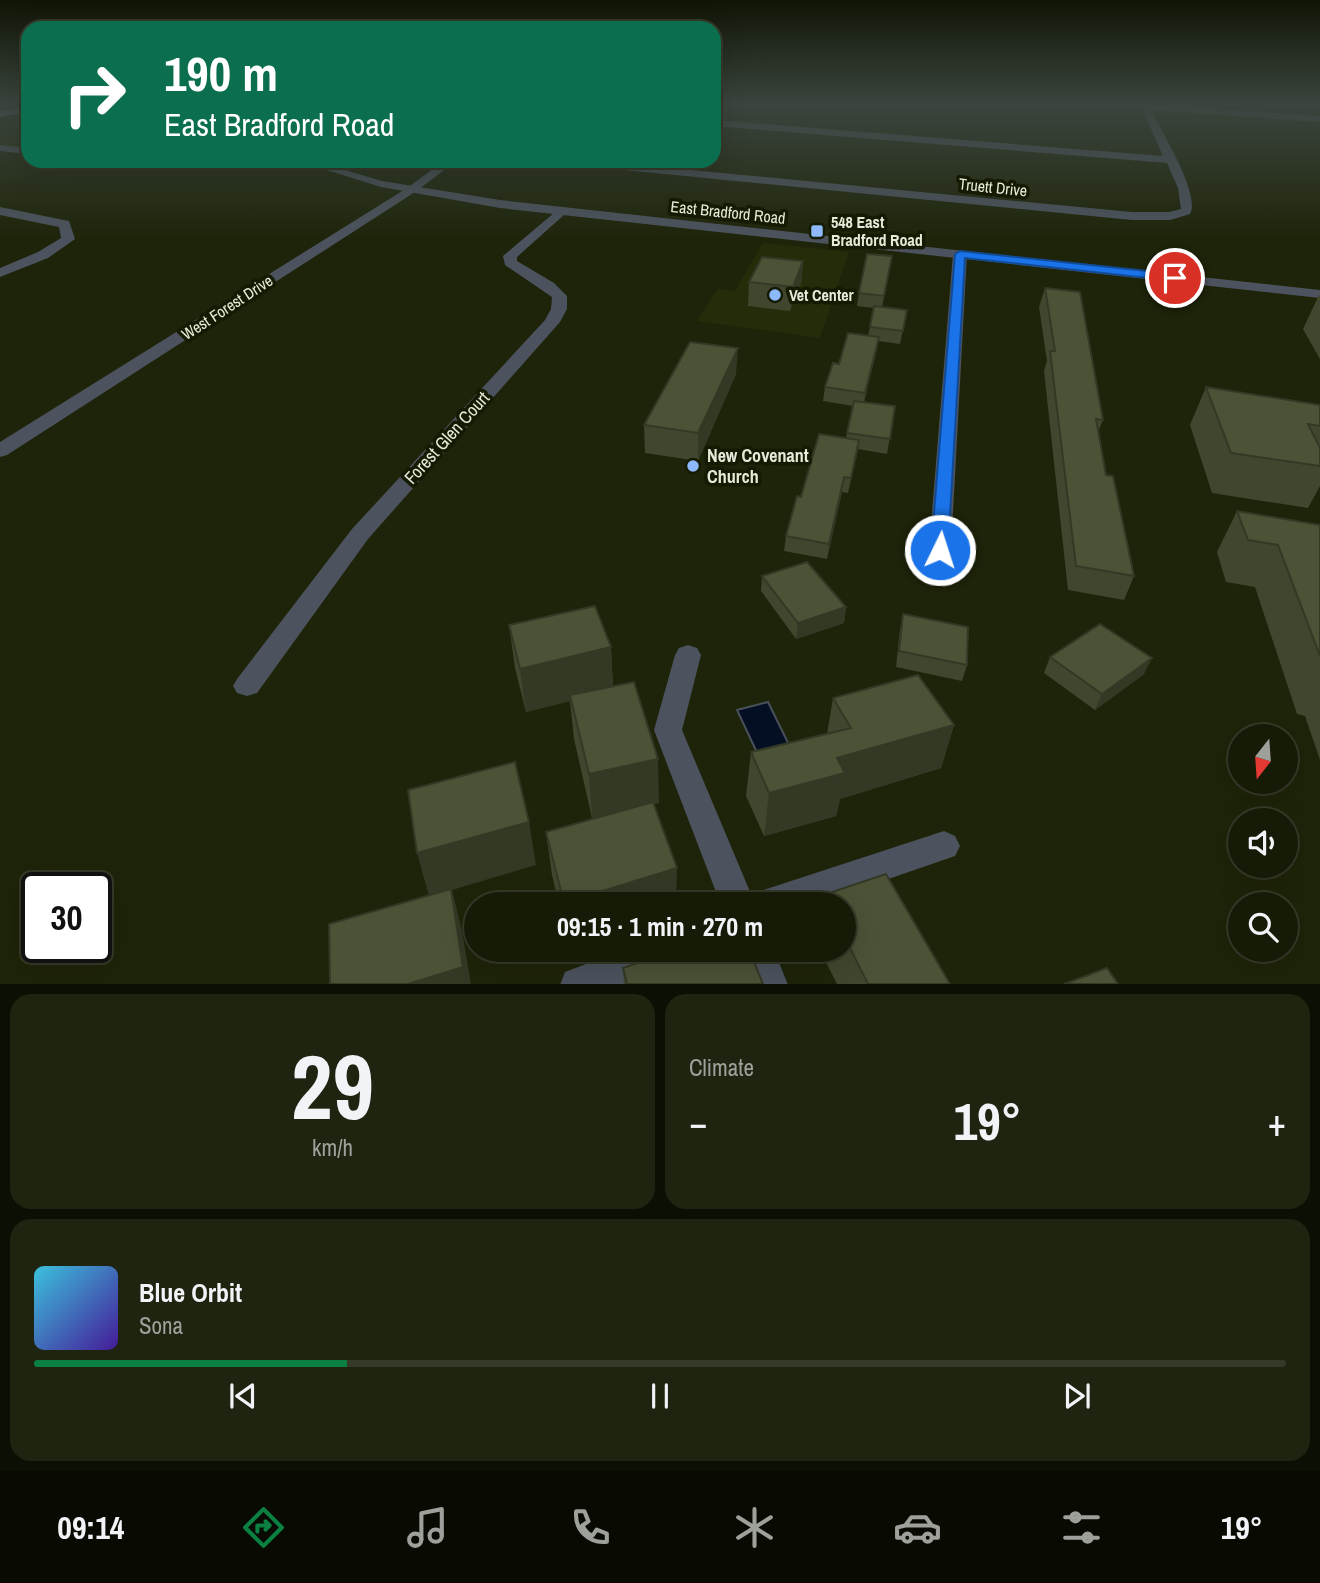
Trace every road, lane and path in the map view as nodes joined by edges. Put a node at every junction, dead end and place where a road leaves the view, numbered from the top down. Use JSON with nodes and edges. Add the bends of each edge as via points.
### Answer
{"nodes":[{"id":1,"x":1033,"y":149,"type":"edge"},
{"id":2,"x":1165,"y":149,"type":"edge"},
{"id":3,"x":1170,"y":160,"type":"junction"},
{"id":4,"x":324,"y":168,"type":"edge"},
{"id":5,"x":442,"y":168,"type":"edge"},
{"id":6,"x":635,"y":168,"type":"edge"},
{"id":7,"x":411,"y":190,"type":"junction"},
{"id":8,"x":0,"y":211,"type":"edge"},
{"id":9,"x":561,"y":211,"type":"junction"},
{"id":10,"x":960,"y":254,"type":"junction"},
{"id":11,"x":0,"y":273,"type":"edge"},
{"id":12,"x":1320,"y":293,"type":"edge"},
{"id":13,"x":0,"y":451,"type":"edge"},
{"id":14,"x":940,"y":550,"type":"dead end"},
{"id":15,"x":688,"y":655,"type":"dead end"},
{"id":16,"x":247,"y":686,"type":"dead end"},
{"id":17,"x":944,"y":846,"type":"dead end"},
{"id":18,"x":733,"y":892,"type":"edge"},
{"id":19,"x":803,"y":892,"type":"edge"},
{"id":20,"x":639,"y":962,"type":"edge"},
{"id":21,"x":761,"y":962,"type":"edge"},
{"id":22,"x":581,"y":984,"type":"edge"},
{"id":23,"x":770,"y":984,"type":"edge"}],
"edges":[{"from":1,"to":3,"type":"street"},
{"from":2,"to":3,"type":"street"},
{"from":3,"to":6,"type":"street","name":"Truett Drive","via":[[1188,206],[1170,216]]},
{"from":4,"to":7,"type":"street","name":"East Bradford Road"},
{"from":5,"to":7,"type":"street","name":"West Forest Drive"},
{"from":7,"to":9,"type":"street","name":"East Bradford Road"},
{"from":7,"to":13,"type":"street","name":"West Forest Drive"},
{"from":8,"to":11,"type":"street","via":[[51,219],[65,224],[69,232],[59,247]]},
{"from":9,"to":10,"type":"street","name":"East Bradford Road"},
{"from":9,"to":16,"type":"street","name":"Forest Glen Court","via":[[510,256],[516,267],[560,296],[552,322],[360,534]]},
{"from":10,"to":12,"type":"street","name":"East Bradford Road"},
{"from":10,"to":14,"type":"street"},
{"from":15,"to":18,"type":"street","via":[[668,730]]},
{"from":17,"to":19,"type":"street"},
{"from":20,"to":22,"type":"street"},
{"from":21,"to":23,"type":"street"}]}
